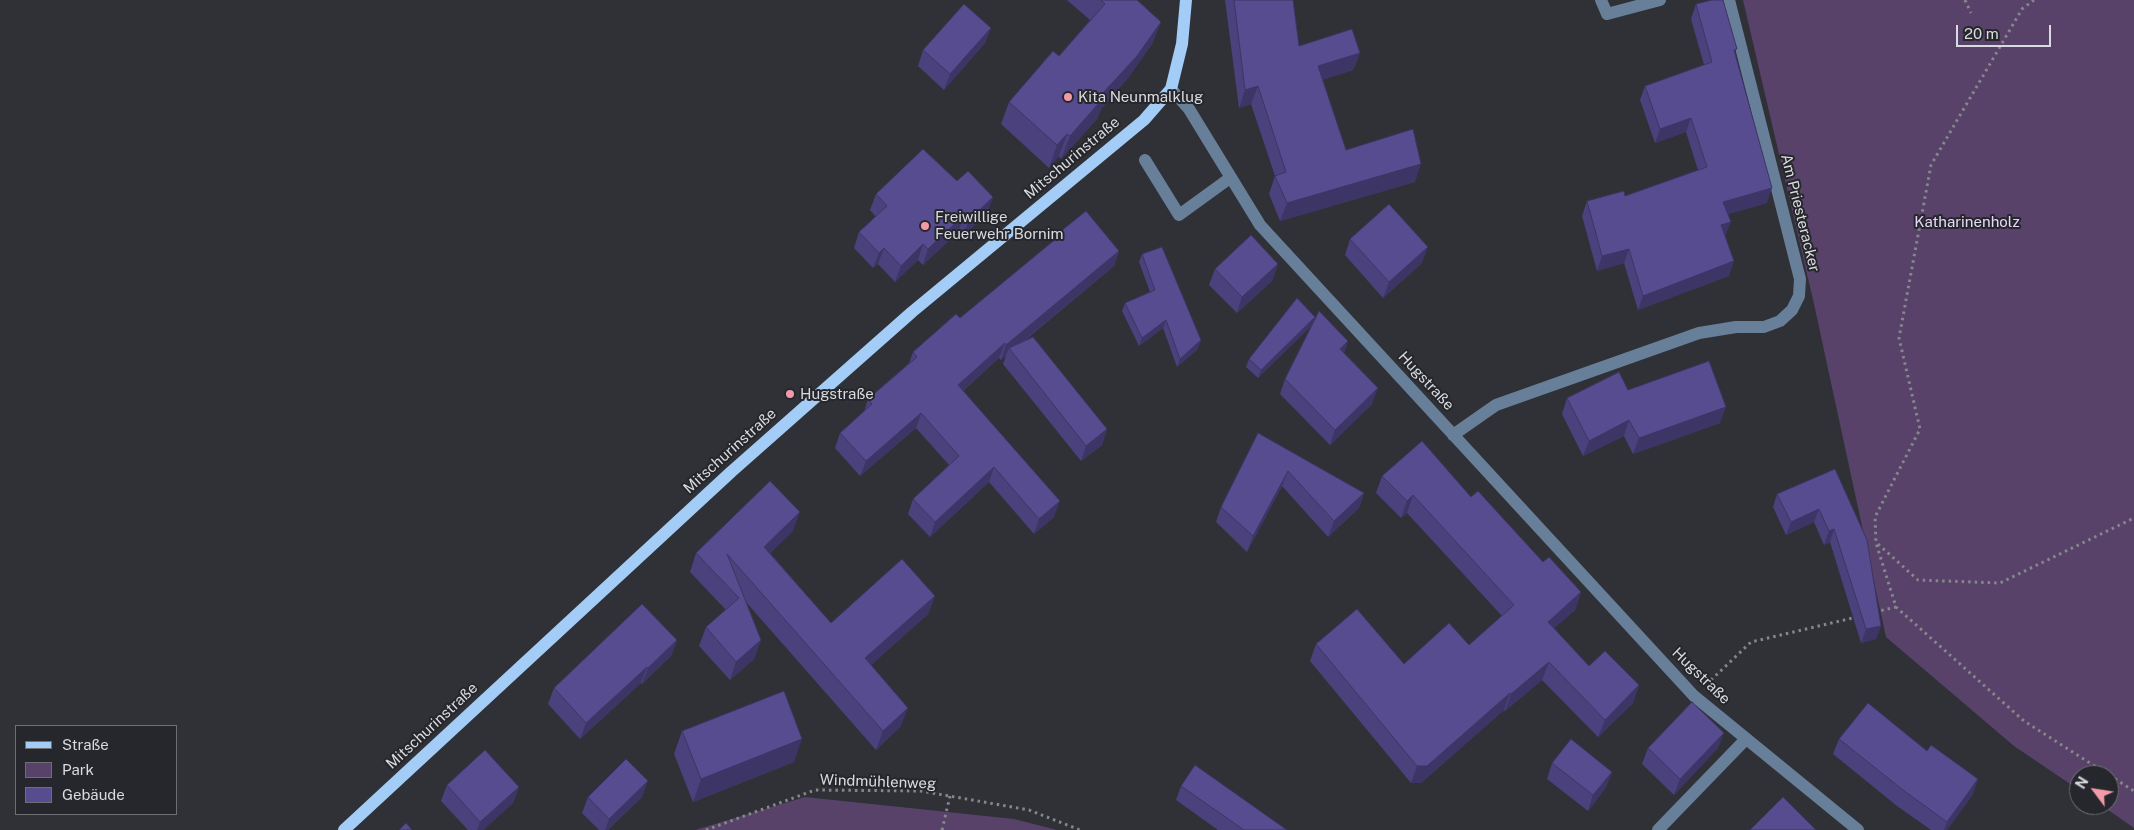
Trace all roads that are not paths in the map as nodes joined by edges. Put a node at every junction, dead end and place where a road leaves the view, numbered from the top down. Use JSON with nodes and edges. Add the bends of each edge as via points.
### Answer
{"nodes":[{"id":1,"x":1186,"y":0,"type":"edge"},
{"id":2,"x":1601,"y":0,"type":"edge"},
{"id":3,"x":1660,"y":0,"type":"edge"},
{"id":4,"x":1729,"y":0,"type":"edge"},
{"id":5,"x":1171,"y":89,"type":"junction"},
{"id":6,"x":1145,"y":160,"type":"dead end"},
{"id":7,"x":1230,"y":178,"type":"junction"},
{"id":8,"x":1453,"y":435,"type":"junction"},
{"id":9,"x":1746,"y":739,"type":"junction"},
{"id":10,"x":344,"y":830,"type":"edge"},
{"id":11,"x":1658,"y":830,"type":"edge"},
{"id":12,"x":1858,"y":830,"type":"edge"}],
"edges":[{"from":1,"to":5,"type":"main road","via":[[1182,44]]},
{"from":2,"to":3,"type":"street","via":[[1607,14]]},
{"from":4,"to":8,"type":"street","name":"Am Priesteracker","via":[[1800,279],[1799,296],[1792,310],[1780,321],[1764,327],[1736,326],[1698,333],[1496,405]]},
{"from":5,"to":7,"type":"street","name":"Hugstraße","via":[[1189,110]]},
{"from":5,"to":10,"type":"main road","name":"Mitschurinstraße","via":[[1144,120],[912,312],[731,472]]},
{"from":6,"to":7,"type":"street","via":[[1179,215]]},
{"from":7,"to":8,"type":"street","name":"Hugstraße","via":[[1260,225]]},
{"from":8,"to":9,"type":"street","name":"Hugstraße","via":[[1694,696]]},
{"from":9,"to":11,"type":"street"},
{"from":9,"to":12,"type":"street","name":"Hugstraße"}]}
